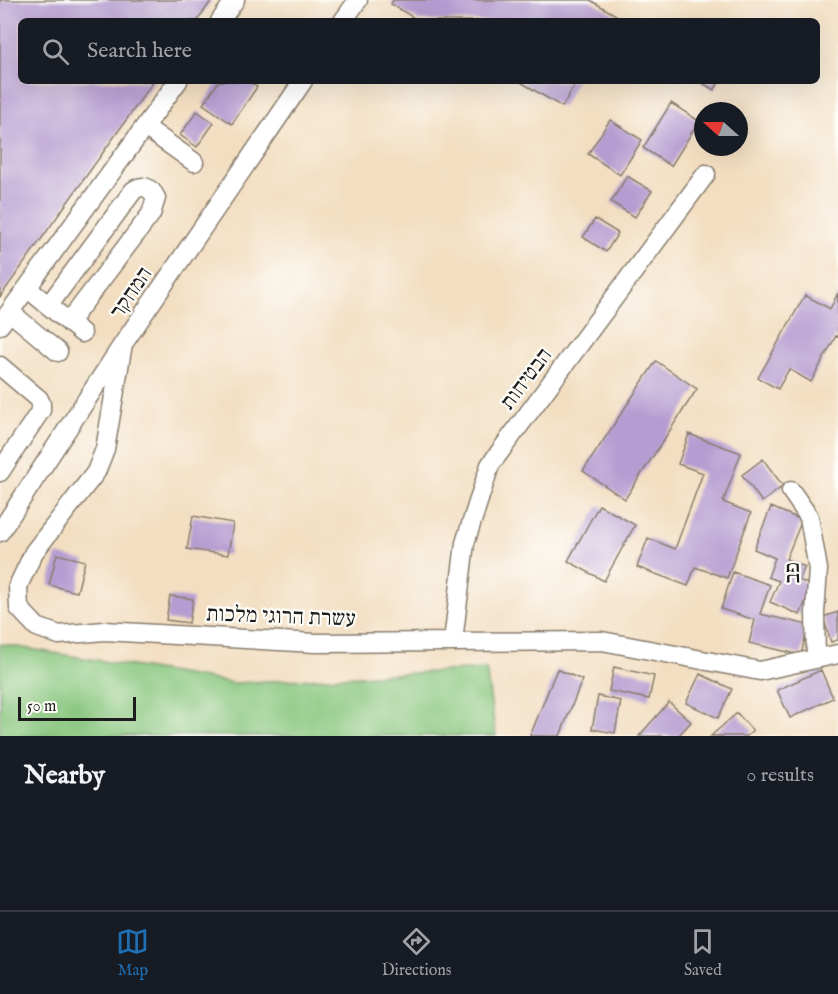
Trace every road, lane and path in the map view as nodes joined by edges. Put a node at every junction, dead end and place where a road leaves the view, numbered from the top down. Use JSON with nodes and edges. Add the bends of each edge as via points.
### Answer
{"nodes":[{"id":1,"x":235,"y":0,"type":"edge"},
{"id":2,"x":358,"y":0,"type":"edge"},
{"id":3,"x":222,"y":18,"type":"edge"},
{"id":4,"x":346,"y":18,"type":"edge"},
{"id":5,"x":176,"y":84,"type":"edge"},
{"id":6,"x":301,"y":84,"type":"edge"},
{"id":7,"x":145,"y":127,"type":"junction"},
{"id":8,"x":194,"y":162,"type":"dead end"},
{"id":9,"x":706,"y":174,"type":"dead end"},
{"id":10,"x":27,"y":288,"type":"junction"},
{"id":11,"x":49,"y":305,"type":"junction"},
{"id":12,"x":5,"y":318,"type":"edge"},
{"id":13,"x":123,"y":344,"type":"junction"},
{"id":14,"x":58,"y":352,"type":"dead end"},
{"id":15,"x":0,"y":366,"type":"edge"},
{"id":16,"x":0,"y":471,"type":"edge"},
{"id":17,"x":791,"y":491,"type":"dead end"},
{"id":18,"x":0,"y":532,"type":"edge"},
{"id":19,"x":453,"y":641,"type":"junction"},
{"id":20,"x":831,"y":659,"type":"edge"}],
"edges":[{"from":1,"to":3,"type":"street"},
{"from":2,"to":4,"type":"street"},
{"from":5,"to":7,"type":"street"},
{"from":6,"to":13,"type":"street","name":"המחקר"},
{"from":7,"to":8,"type":"street"},
{"from":7,"to":10,"type":"street"},
{"from":9,"to":19,"type":"street","name":"הבטיחות","via":[[490,465],[465,543]]},
{"from":10,"to":11,"type":"street"},
{"from":10,"to":12,"type":"street"},
{"from":11,"to":11,"type":"street","via":[[133,190],[144,186],[153,192],[156,205],[152,214],[76,328]]},
{"from":12,"to":14,"type":"street"},
{"from":13,"to":18,"type":"street","name":"המחקר"},
{"from":13,"to":19,"type":"street","name":"עשרת הרוגי מלכות","via":[[105,449],[96,472],[34,552],[18,586],[19,608],[37,627],[59,635],[104,631],[315,643]]},
{"from":15,"to":16,"type":"street","via":[[39,399],[41,410]]},
{"from":17,"to":20,"type":"street","name":"פב","via":[[809,517],[818,569],[814,613]]},
{"from":19,"to":20,"type":"street","name":"עשרת הרוגי מלכות","via":[[603,641],[760,671]]}]}
